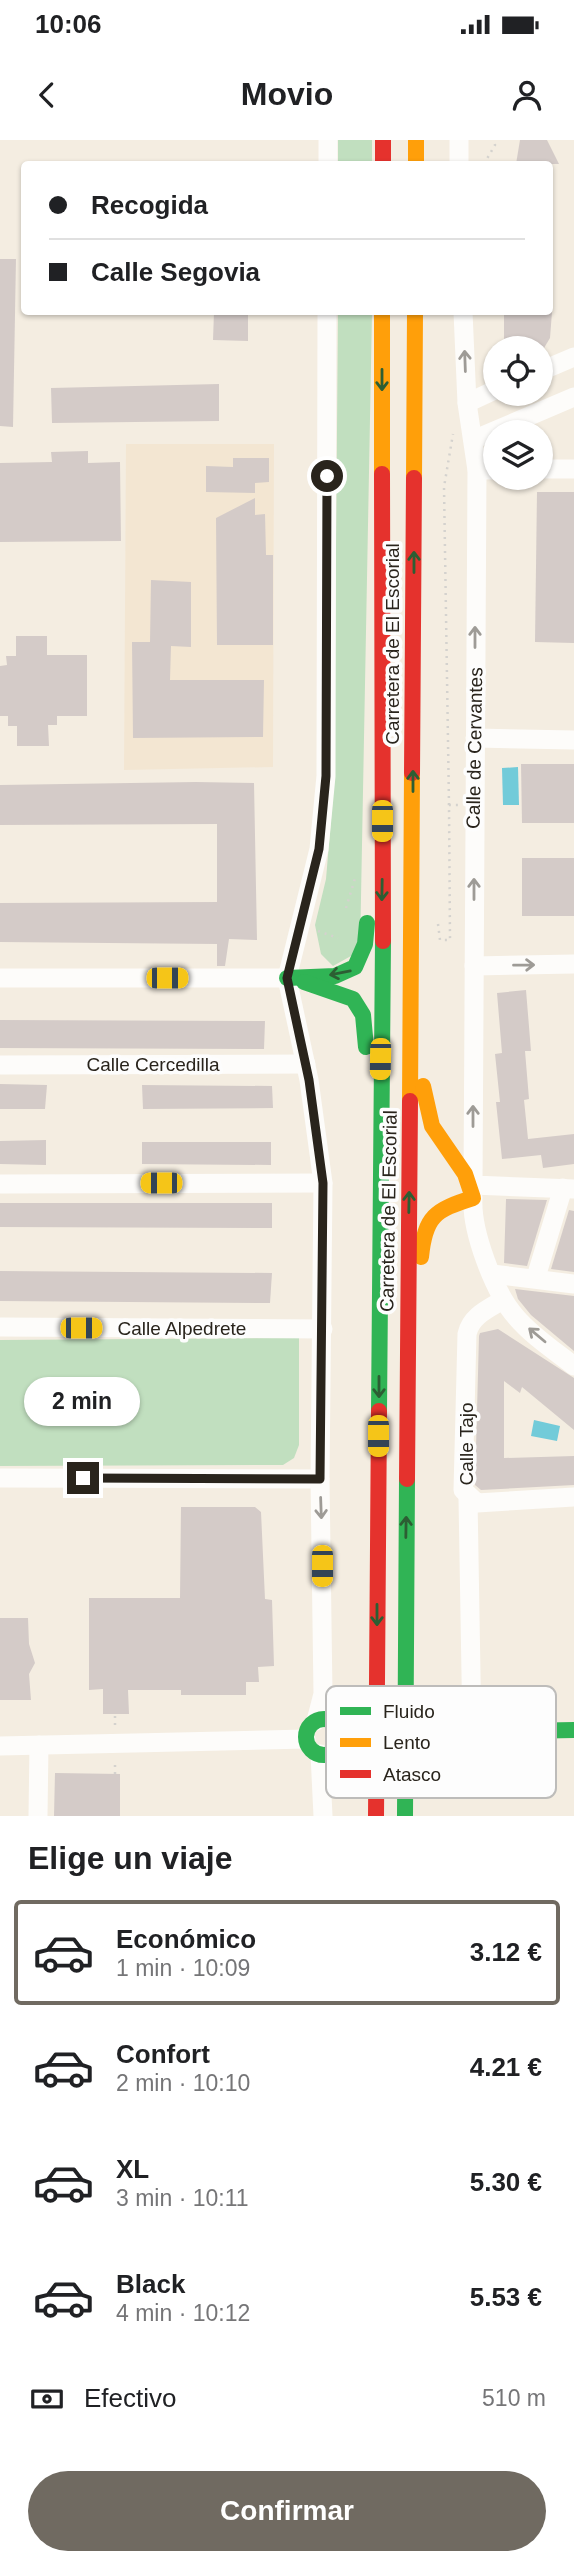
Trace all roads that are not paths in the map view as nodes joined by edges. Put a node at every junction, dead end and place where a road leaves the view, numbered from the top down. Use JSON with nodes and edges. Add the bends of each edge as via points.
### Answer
{"nodes":[{"id":1,"x":328,"y":140,"type":"edge"},
{"id":2,"x":383,"y":140,"type":"edge"},
{"id":3,"x":416,"y":140,"type":"edge"},
{"id":4,"x":459,"y":140,"type":"edge"},
{"id":5,"x":328,"y":161,"type":"edge"},
{"id":6,"x":383,"y":161,"type":"edge"},
{"id":7,"x":416,"y":161,"type":"edge"},
{"id":8,"x":459,"y":161,"type":"edge"},
{"id":9,"x":327,"y":315,"type":"edge"},
{"id":10,"x":382,"y":315,"type":"edge"},
{"id":11,"x":415,"y":315,"type":"edge"},
{"id":12,"x":463,"y":315,"type":"edge"},
{"id":13,"x":574,"y":357,"type":"edge"},
{"id":14,"x":553,"y":366,"type":"edge"},
{"id":15,"x":483,"y":395,"type":"edge"},
{"id":16,"x":574,"y":397,"type":"edge"},
{"id":17,"x":467,"y":402,"type":"junction"},
{"id":18,"x":473,"y":440,"type":"junction"},
{"id":19,"x":483,"y":463,"type":"edge"},
{"id":20,"x":553,"y":469,"type":"edge"},
{"id":21,"x":574,"y":469,"type":"edge"},
{"id":22,"x":485,"y":490,"type":"edge"},
{"id":23,"x":381,"y":601,"type":"junction"},
{"id":24,"x":475,"y":738,"type":"junction"},
{"id":25,"x":574,"y":740,"type":"edge"},
{"id":26,"x":574,"y":964,"type":"edge"},
{"id":27,"x":474,"y":966,"type":"junction"},
{"id":28,"x":0,"y":978,"type":"edge"},
{"id":29,"x":287,"y":978,"type":"junction"},
{"id":30,"x":412,"y":1021,"type":"junction"},
{"id":31,"x":306,"y":1063,"type":"junction"},
{"id":32,"x":0,"y":1065,"type":"edge"},
{"id":33,"x":323,"y":1183,"type":"junction"},
{"id":34,"x":0,"y":1184,"type":"edge"},
{"id":35,"x":568,"y":1188,"type":"edge"},
{"id":36,"x":473,"y":1191,"type":"junction"},
{"id":37,"x":492,"y":1274,"type":"junction"},
{"id":38,"x":536,"y":1277,"type":"junction"},
{"id":39,"x":574,"y":1284,"type":"edge"},
{"id":40,"x":503,"y":1300,"type":"junction"},
{"id":41,"x":0,"y":1328,"type":"edge"},
{"id":42,"x":323,"y":1329,"type":"junction"},
{"id":43,"x":379,"y":1357,"type":"junction"},
{"id":44,"x":574,"y":1366,"type":"edge"},
{"id":45,"x":407,"y":1447,"type":"junction"},
{"id":46,"x":0,"y":1478,"type":"edge"},
{"id":47,"x":320,"y":1479,"type":"junction"},
{"id":48,"x":574,"y":1497,"type":"edge"},
{"id":49,"x":468,"y":1498,"type":"junction"},
{"id":50,"x":377,"y":1686,"type":"edge"},
{"id":51,"x":406,"y":1686,"type":"edge"},
{"id":52,"x":471,"y":1686,"type":"edge"},
{"id":53,"x":316,"y":1721,"type":"junction"},
{"id":54,"x":326,"y":1721,"type":"edge"},
{"id":55,"x":574,"y":1730,"type":"edge"},
{"id":56,"x":556,"y":1731,"type":"edge"},
{"id":57,"x":306,"y":1739,"type":"junction"},
{"id":58,"x":39,"y":1745,"type":"junction"},
{"id":59,"x":0,"y":1746,"type":"edge"},
{"id":60,"x":326,"y":1753,"type":"edge"},
{"id":61,"x":320,"y":1754,"type":"junction"},
{"id":62,"x":376,"y":1798,"type":"edge"},
{"id":63,"x":405,"y":1798,"type":"edge"},
{"id":64,"x":38,"y":1816,"type":"edge"},
{"id":65,"x":323,"y":1816,"type":"edge"},
{"id":66,"x":376,"y":1816,"type":"edge"},
{"id":67,"x":405,"y":1816,"type":"edge"}],
"edges":[{"from":1,"to":5,"type":"street"},
{"from":2,"to":6,"type":"main road"},
{"from":3,"to":7,"type":"main road"},
{"from":4,"to":8,"type":"street"},
{"from":9,"to":29,"type":"street","via":[[326,776],[319,849]]},
{"from":10,"to":23,"type":"main road","name":"Carretera de El Escorial","one_way":true},
{"from":30,"to":11,"type":"main road","name":"Carretera de El Escorial","one_way":true},
{"from":17,"to":12,"type":"street","name":"Calle de Cervantes","one_way":true},
{"from":13,"to":14,"type":"street"},
{"from":15,"to":17,"type":"street"},
{"from":16,"to":18,"type":"street"},
{"from":17,"to":18,"type":"street","name":"Calle de Cervantes"},
{"from":18,"to":19,"type":"street","name":"Calle de Cervantes"},
{"from":20,"to":21,"type":"street"},
{"from":24,"to":22,"type":"street","name":"Calle de Cervantes","one_way":true},
{"from":23,"to":29,"type":"main road","one_way":true,"via":[[366,949],[355,970]]},
{"from":23,"to":43,"type":"main road","name":"Carretera de El Escorial","one_way":true},
{"from":24,"to":25,"type":"street"},
{"from":27,"to":24,"type":"street","name":"Calle de Cervantes","one_way":true},
{"from":27,"to":26,"type":"street","one_way":true},
{"from":36,"to":27,"type":"street","name":"Calle de Cervantes","one_way":true},
{"from":28,"to":29,"type":"street"},
{"from":29,"to":31,"type":"street"},
{"from":29,"to":43,"type":"main road","via":[[343,992],[355,1000],[366,1020],[366,1267]]},
{"from":30,"to":36,"type":"main road","via":[[425,1106],[437,1137]]},
{"from":45,"to":30,"type":"main road","name":"Carretera de El Escorial","one_way":true},
{"from":31,"to":32,"type":"street","name":"Calle Cercedilla"},
{"from":31,"to":33,"type":"street"},
{"from":33,"to":34,"type":"street"},
{"from":33,"to":42,"type":"street"},
{"from":35,"to":36,"type":"street"},
{"from":35,"to":38,"type":"street"},
{"from":36,"to":37,"type":"street","name":"Calle de Cervantes","via":[[472,1218]]},
{"from":36,"to":45,"type":"main road","via":[[439,1208],[427,1219],[422,1233]]},
{"from":37,"to":38,"type":"street"},
{"from":37,"to":40,"type":"street","name":"Calle de Cervantes"},
{"from":38,"to":39,"type":"street"},
{"from":44,"to":40,"type":"street","name":"Calle de Cervantes","one_way":true,"via":[[517,1319]]},
{"from":40,"to":49,"type":"street","name":"Calle Tajo","via":[[469,1323],[467,1334],[463,1490]]},
{"from":41,"to":42,"type":"street","name":"Calle Alpedrete"},
{"from":42,"to":47,"type":"street"},
{"from":43,"to":50,"type":"main road","name":"Carretera de El Escorial","one_way":true},
{"from":51,"to":45,"type":"main road","name":"Carretera de El Escorial","one_way":true},
{"from":46,"to":47,"type":"street"},
{"from":47,"to":53,"type":"street","one_way":true,"via":[[323,1694]]},
{"from":48,"to":49,"type":"street","name":"Calle Tajo","via":[[487,1504]]},
{"from":49,"to":52,"type":"street"},
{"from":53,"to":54,"type":"main road"},
{"from":53,"to":57,"type":"main road"},
{"from":55,"to":56,"type":"main road"},
{"from":57,"to":58,"type":"street"},
{"from":57,"to":61,"type":"main road"},
{"from":58,"to":59,"type":"street"},
{"from":58,"to":64,"type":"street"},
{"from":60,"to":61,"type":"main road"},
{"from":61,"to":65,"type":"street"},
{"from":62,"to":66,"type":"main road","name":"Carretera de El Escorial","one_way":true},
{"from":67,"to":63,"type":"main road","name":"Carretera de El Escorial","one_way":true}]}
